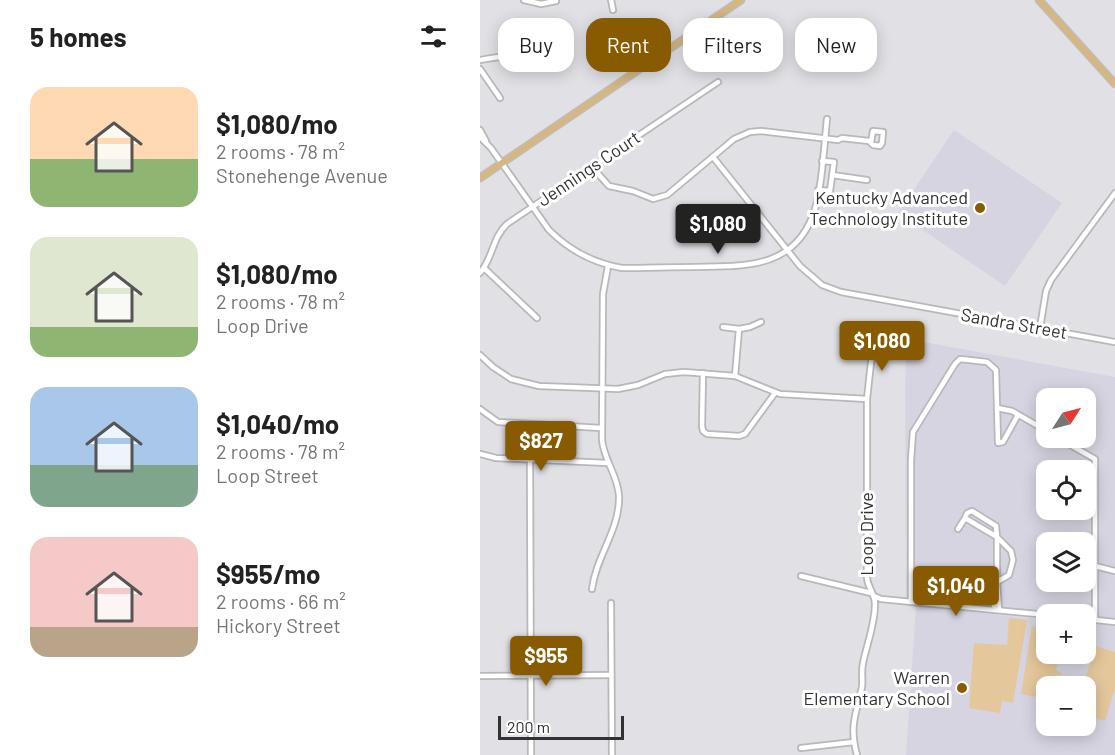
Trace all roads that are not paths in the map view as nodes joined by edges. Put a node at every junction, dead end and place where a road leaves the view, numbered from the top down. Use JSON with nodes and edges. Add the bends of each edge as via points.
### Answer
{"nodes":[{"id":1,"x":524,"y":0,"type":"edge"},
{"id":2,"x":611,"y":0,"type":"edge"},
{"id":3,"x":741,"y":0,"type":"edge"},
{"id":4,"x":1039,"y":0,"type":"edge"},
{"id":5,"x":556,"y":2,"type":"edge"},
{"id":6,"x":613,"y":10,"type":"dead end"},
{"id":7,"x":498,"y":57,"type":"edge"},
{"id":8,"x":480,"y":60,"type":"edge"},
{"id":9,"x":480,"y":69,"type":"edge"},
{"id":10,"x":718,"y":82,"type":"dead end"},
{"id":11,"x":1115,"y":84,"type":"edge"},
{"id":12,"x":500,"y":98,"type":"dead end"},
{"id":13,"x":827,"y":119,"type":"dead end"},
{"id":14,"x":480,"y":130,"type":"edge"},
{"id":15,"x":480,"y":136,"type":"edge"},
{"id":16,"x":825,"y":139,"type":"junction"},
{"id":17,"x":871,"y":142,"type":"dead end"},
{"id":18,"x":491,"y":148,"type":"junction"},
{"id":19,"x":713,"y":157,"type":"junction"},
{"id":20,"x":822,"y":161,"type":"junction"},
{"id":21,"x":502,"y":163,"type":"junction"},
{"id":22,"x":592,"y":167,"type":"junction"},
{"id":23,"x":832,"y":175,"type":"junction"},
{"id":24,"x":480,"y":178,"type":"edge"},
{"id":25,"x":867,"y":180,"type":"dead end"},
{"id":26,"x":818,"y":190,"type":"junction"},
{"id":27,"x":1115,"y":193,"type":"edge"},
{"id":28,"x":1109,"y":201,"type":"junction"},
{"id":29,"x":1115,"y":205,"type":"edge"},
{"id":30,"x":532,"y":207,"type":"junction"},
{"id":31,"x":788,"y":250,"type":"junction"},
{"id":32,"x":608,"y":266,"type":"junction"},
{"id":33,"x":482,"y":270,"type":"edge"},
{"id":34,"x":537,"y":318,"type":"dead end"},
{"id":35,"x":761,"y":322,"type":"dead end"},
{"id":36,"x":723,"y":327,"type":"dead end"},
{"id":37,"x":1040,"y":328,"type":"junction"},
{"id":38,"x":739,"y":329,"type":"junction"},
{"id":39,"x":1115,"y":342,"type":"edge"},
{"id":40,"x":873,"y":344,"type":"dead end"},
{"id":41,"x":480,"y":355,"type":"edge"},
{"id":42,"x":703,"y":373,"type":"junction"},
{"id":43,"x":735,"y":376,"type":"junction"},
{"id":44,"x":602,"y":389,"type":"junction"},
{"id":45,"x":775,"y":393,"type":"junction"},
{"id":46,"x":867,"y":399,"type":"junction"},
{"id":47,"x":997,"y":408,"type":"junction"},
{"id":48,"x":480,"y":409,"type":"edge"},
{"id":49,"x":1018,"y":415,"type":"junction"},
{"id":50,"x":1036,"y":425,"type":"edge"},
{"id":51,"x":601,"y":428,"type":"junction"},
{"id":52,"x":1076,"y":448,"type":"edge"},
{"id":53,"x":480,"y":454,"type":"edge"},
{"id":54,"x":530,"y":460,"type":"junction"},
{"id":55,"x":609,"y":463,"type":"junction"},
{"id":56,"x":965,"y":518,"type":"junction"},
{"id":57,"x":958,"y":528,"type":"dead end"},
{"id":58,"x":1095,"y":532,"type":"edge"},
{"id":59,"x":997,"y":537,"type":"junction"},
{"id":60,"x":1003,"y":543,"type":"junction"},
{"id":61,"x":997,"y":547,"type":"junction"},
{"id":62,"x":1096,"y":566,"type":"edge"},
{"id":63,"x":1115,"y":571,"type":"edge"},
{"id":64,"x":801,"y":576,"type":"dead end"},
{"id":65,"x":997,"y":582,"type":"junction"},
{"id":66,"x":592,"y":589,"type":"dead end"},
{"id":67,"x":873,"y":594,"type":"junction"},
{"id":68,"x":910,"y":602,"type":"junction"},
{"id":69,"x":611,"y":603,"type":"dead end"},
{"id":70,"x":996,"y":610,"type":"junction"},
{"id":71,"x":1036,"y":614,"type":"edge"},
{"id":72,"x":1096,"y":620,"type":"edge"},
{"id":73,"x":1115,"y":622,"type":"edge"},
{"id":74,"x":611,"y":675,"type":"junction"},
{"id":75,"x":480,"y":676,"type":"edge"},
{"id":76,"x":530,"y":676,"type":"junction"},
{"id":77,"x":854,"y":742,"type":"junction"},
{"id":78,"x":801,"y":748,"type":"dead end"},
{"id":79,"x":531,"y":755,"type":"edge"},
{"id":80,"x":612,"y":755,"type":"edge"},
{"id":81,"x":857,"y":755,"type":"edge"}],
"edges":[{"from":1,"to":5,"type":"street"},
{"from":2,"to":6,"type":"street"},
{"from":3,"to":21,"type":"main road"},
{"from":4,"to":11,"type":"main road"},
{"from":7,"to":8,"type":"street"},
{"from":9,"to":12,"type":"street"},
{"from":10,"to":22,"type":"street","name":"Jennings Court"},
{"from":13,"to":16,"type":"street"},
{"from":14,"to":18,"type":"street"},
{"from":15,"to":18,"type":"street"},
{"from":16,"to":17,"type":"street"},
{"from":16,"to":19,"type":"street","via":[[750,132]]},
{"from":16,"to":20,"type":"street"},
{"from":18,"to":21,"type":"street"},
{"from":19,"to":22,"type":"street","via":[[658,199],[609,186]]},
{"from":19,"to":31,"type":"street","name":"Sandra Street"},
{"from":20,"to":23,"type":"street","via":[[834,162]]},
{"from":20,"to":26,"type":"street"},
{"from":21,"to":24,"type":"main road"},
{"from":21,"to":30,"type":"street"},
{"from":22,"to":30,"type":"street","name":"Jennings Court"},
{"from":23,"to":25,"type":"street"},
{"from":23,"to":26,"type":"street","via":[[830,190]]},
{"from":26,"to":31,"type":"street","via":[[810,223]]},
{"from":27,"to":28,"type":"street"},
{"from":28,"to":29,"type":"street"},
{"from":28,"to":37,"type":"street","via":[[1051,280]]},
{"from":30,"to":32,"type":"street","via":[[560,241]]},
{"from":30,"to":33,"type":"street","name":"Jennings Court","via":[[500,232]]},
{"from":31,"to":32,"type":"street","via":[[768,261],[743,266]]},
{"from":31,"to":37,"type":"street","name":"Sandra Street","via":[[811,278],[834,290]]},
{"from":32,"to":44,"type":"street","via":[[603,294]]},
{"from":33,"to":34,"type":"street"},
{"from":35,"to":38,"type":"street"},
{"from":36,"to":38,"type":"street"},
{"from":37,"to":39,"type":"street","name":"Sandra Street"},
{"from":38,"to":43,"type":"street"},
{"from":40,"to":46,"type":"street","name":"Loop Drive"},
{"from":41,"to":44,"type":"street","via":[[502,373],[528,385]]},
{"from":42,"to":43,"type":"street"},
{"from":42,"to":44,"type":"street","via":[[665,374],[628,388]]},
{"from":42,"to":45,"type":"street","via":[[702,426],[707,434],[745,434]]},
{"from":43,"to":45,"type":"street"},
{"from":44,"to":51,"type":"street"},
{"from":45,"to":46,"type":"street"},
{"from":46,"to":67,"type":"street","name":"Loop Drive","via":[[867,578]]},
{"from":47,"to":49,"type":"street"},
{"from":47,"to":49,"type":"street","via":[[999,443]]},
{"from":47,"to":68,"type":"street","via":[[994,367],[987,362],[960,359],[913,432]]},
{"from":48,"to":51,"type":"street","via":[[498,422]]},
{"from":49,"to":50,"type":"street"},
{"from":51,"to":55,"type":"street"},
{"from":52,"to":58,"type":"street","via":[[1095,459]]},
{"from":53,"to":54,"type":"street","via":[[496,459]]},
{"from":54,"to":55,"type":"street"},
{"from":54,"to":76,"type":"street"},
{"from":55,"to":66,"type":"street","via":[[618,490],[617,513]]},
{"from":56,"to":57,"type":"street"},
{"from":56,"to":59,"type":"street"},
{"from":56,"to":59,"type":"street","via":[[969,511],[975,512],[994,524]]},
{"from":59,"to":60,"type":"street"},
{"from":59,"to":61,"type":"street"},
{"from":60,"to":61,"type":"street"},
{"from":60,"to":65,"type":"street","via":[[1011,551],[1013,568]]},
{"from":61,"to":65,"type":"street"},
{"from":62,"to":63,"type":"street"},
{"from":64,"to":67,"type":"street"},
{"from":65,"to":70,"type":"street"},
{"from":67,"to":68,"type":"street","via":[[881,599]]},
{"from":67,"to":77,"type":"street","name":"Loop Drive","via":[[873,626],[863,664]]},
{"from":68,"to":70,"type":"street"},
{"from":69,"to":74,"type":"street"},
{"from":70,"to":71,"type":"street"},
{"from":72,"to":73,"type":"street"},
{"from":74,"to":76,"type":"street"},
{"from":74,"to":80,"type":"street"},
{"from":75,"to":76,"type":"street"},
{"from":76,"to":79,"type":"street"},
{"from":77,"to":78,"type":"street"},
{"from":77,"to":81,"type":"street","name":"Loop Drive"}]}
